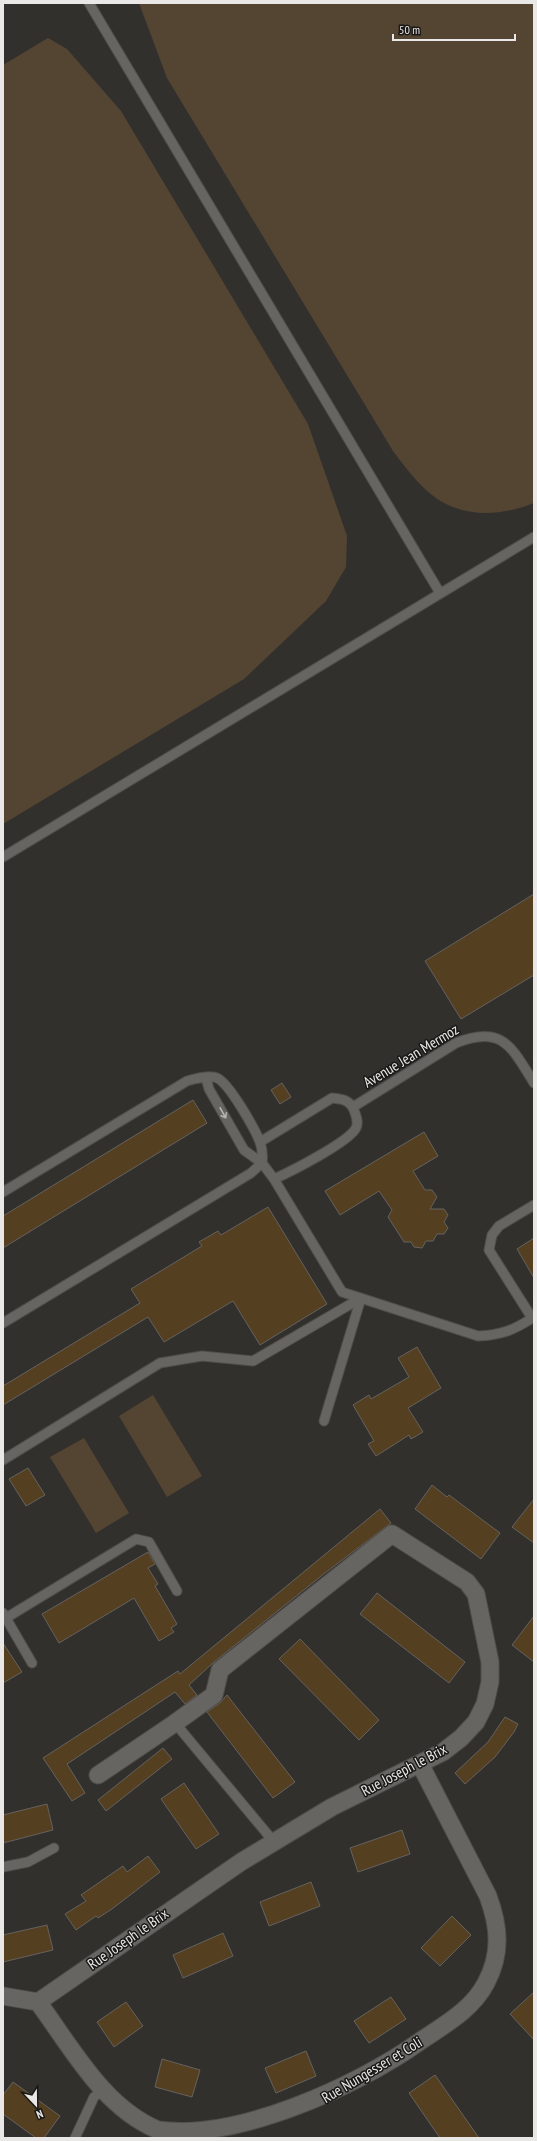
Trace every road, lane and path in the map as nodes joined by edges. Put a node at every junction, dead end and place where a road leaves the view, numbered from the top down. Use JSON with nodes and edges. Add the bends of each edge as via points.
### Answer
{"nodes":[{"id":1,"x":89,"y":3,"type":"edge"},
{"id":2,"x":534,"y":537,"type":"edge"},
{"id":3,"x":440,"y":593,"type":"junction"},
{"id":4,"x":3,"y":857,"type":"edge"},
{"id":5,"x":206,"y":1078,"type":"junction"},
{"id":6,"x":534,"y":1083,"type":"edge"},
{"id":7,"x":353,"y":1107,"type":"junction"},
{"id":8,"x":260,"y":1142,"type":"junction"},
{"id":9,"x":262,"y":1163,"type":"junction"},
{"id":10,"x":274,"y":1179,"type":"junction"},
{"id":11,"x":3,"y":1192,"type":"edge"},
{"id":12,"x":534,"y":1205,"type":"edge"},
{"id":13,"x":361,"y":1298,"type":"junction"},
{"id":14,"x":533,"y":1318,"type":"edge"},
{"id":15,"x":3,"y":1323,"type":"edge"},
{"id":16,"x":324,"y":1421,"type":"dead end"},
{"id":17,"x":3,"y":1460,"type":"edge"},
{"id":18,"x":177,"y":1591,"type":"dead end"},
{"id":19,"x":4,"y":1616,"type":"edge"},
{"id":20,"x":32,"y":1663,"type":"dead end"},
{"id":21,"x":176,"y":1723,"type":"junction"},
{"id":22,"x":420,"y":1764,"type":"junction"},
{"id":23,"x":98,"y":1775,"type":"dead end"},
{"id":24,"x":274,"y":1842,"type":"junction"},
{"id":25,"x":54,"y":1848,"type":"dead end"},
{"id":26,"x":3,"y":1867,"type":"edge"},
{"id":27,"x":3,"y":1996,"type":"edge"},
{"id":28,"x":38,"y":2002,"type":"junction"},
{"id":29,"x":103,"y":2090,"type":"junction"},
{"id":30,"x":249,"y":2134,"type":"edge"},
{"id":31,"x":75,"y":2138,"type":"edge"}],
"edges":[{"from":1,"to":3,"type":"lane"},
{"from":2,"to":3,"type":"lane"},
{"from":3,"to":4,"type":"lane"},
{"from":5,"to":8,"type":"lane","via":[[217,1077],[227,1085]]},
{"from":5,"to":9,"type":"lane","one_way":true,"via":[[209,1089],[244,1150]]},
{"from":5,"to":11,"type":"lane","via":[[187,1081]]},
{"from":6,"to":7,"type":"lane","name":"Avenue Jean Mermoz","via":[[503,1040],[488,1036],[470,1037],[456,1042]]},
{"from":7,"to":8,"type":"lane","via":[[345,1099],[332,1098]]},
{"from":7,"to":10,"type":"lane","via":[[357,1120],[355,1129],[340,1142]]},
{"from":8,"to":9,"type":"lane"},
{"from":9,"to":10,"type":"lane"},
{"from":9,"to":15,"type":"lane","via":[[251,1173]]},
{"from":10,"to":13,"type":"lane","via":[[342,1292]]},
{"from":12,"to":14,"type":"lane","via":[[499,1226],[492,1235],[489,1250]]},
{"from":13,"to":14,"type":"lane","via":[[478,1336],[498,1336]]},
{"from":13,"to":16,"type":"lane"},
{"from":13,"to":17,"type":"lane","via":[[253,1361],[202,1356],[160,1363]]},
{"from":18,"to":19,"type":"lane","via":[[149,1542],[136,1539]]},
{"from":19,"to":20,"type":"lane"},
{"from":21,"to":22,"type":"street","name":"Rue Joseph le Brix","via":[[214,1694],[220,1670],[392,1534],[467,1582],[476,1594],[490,1662],[490,1682],[485,1704],[476,1722],[461,1738]]},
{"from":21,"to":23,"type":"street","name":"Rue Joseph le Brix"},
{"from":21,"to":24,"type":"lane"},
{"from":22,"to":24,"type":"street","name":"Rue Joseph le Brix","via":[[332,1807]]},
{"from":22,"to":30,"type":"street","name":"Rue Nungesser et Coli","via":[[488,1896],[496,1918],[498,1940],[487,1982],[466,2009],[384,2067],[347,2089]]},
{"from":24,"to":28,"type":"street","name":"Rue Joseph le Brix","via":[[200,1889]]},
{"from":25,"to":26,"type":"lane","via":[[28,1862]]},
{"from":27,"to":28,"type":"street"},
{"from":28,"to":29,"type":"street","name":"Rue Nungesser et Coli"},
{"from":29,"to":30,"type":"street","name":"Rue Nungesser et Coli","via":[[132,2116],[159,2130],[191,2137]]},
{"from":29,"to":31,"type":"lane","via":[[94,2097]]}]}
